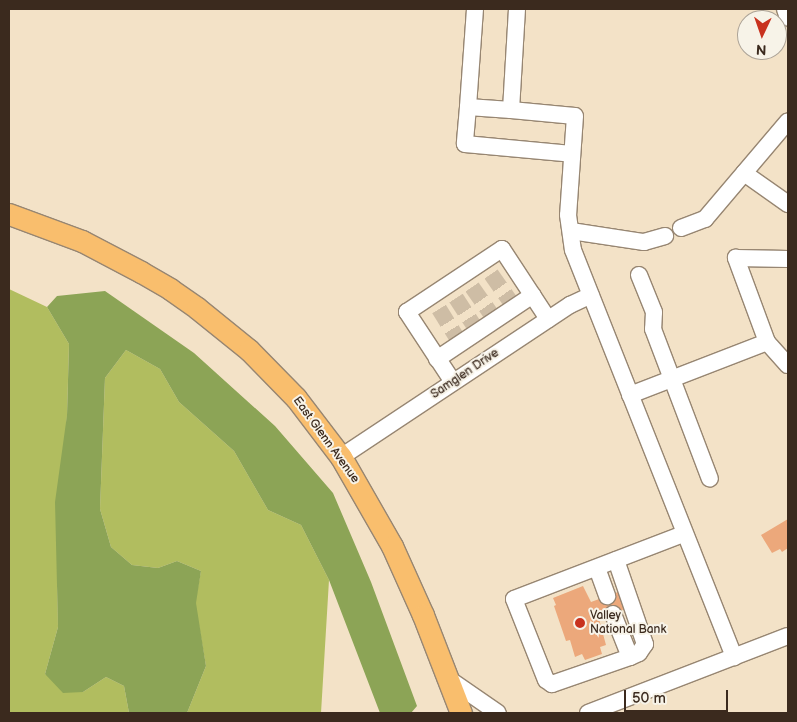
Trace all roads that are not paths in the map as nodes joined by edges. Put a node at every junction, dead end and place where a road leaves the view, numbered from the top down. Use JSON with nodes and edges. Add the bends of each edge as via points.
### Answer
{"nodes":[{"id":1,"x":476,"y":9,"type":"edge"},
{"id":2,"x":517,"y":9,"type":"edge"},
{"id":3,"x":785,"y":9,"type":"edge"},
{"id":4,"x":788,"y":18,"type":"edge"},
{"id":5,"x":468,"y":107,"type":"junction"},
{"id":6,"x":511,"y":110,"type":"junction"},
{"id":7,"x":788,"y":121,"type":"edge"},
{"id":8,"x":572,"y":154,"type":"junction"},
{"id":9,"x":744,"y":173,"type":"junction"},
{"id":10,"x":788,"y":204,"type":"edge"},
{"id":11,"x":9,"y":214,"type":"edge"},
{"id":12,"x":680,"y":228,"type":"dead end"},
{"id":13,"x":570,"y":231,"type":"junction"},
{"id":14,"x":665,"y":236,"type":"dead end"},
{"id":15,"x":788,"y":259,"type":"edge"},
{"id":16,"x":639,"y":275,"type":"dead end"},
{"id":17,"x":533,"y":295,"type":"junction"},
{"id":18,"x":591,"y":295,"type":"junction"},
{"id":19,"x":548,"y":319,"type":"junction"},
{"id":20,"x":767,"y":342,"type":"junction"},
{"id":21,"x":437,"y":358,"type":"junction"},
{"id":22,"x":788,"y":365,"type":"edge"},
{"id":23,"x":670,"y":379,"type":"junction"},
{"id":24,"x":453,"y":382,"type":"junction"},
{"id":25,"x":630,"y":395,"type":"junction"},
{"id":26,"x":341,"y":458,"type":"junction"},
{"id":27,"x":710,"y":479,"type":"dead end"},
{"id":28,"x":684,"y":534,"type":"junction"},
{"id":29,"x":616,"y":560,"type":"junction"},
{"id":30,"x":597,"y":568,"type":"junction"},
{"id":31,"x":607,"y":596,"type":"dead end"},
{"id":32,"x":613,"y":614,"type":"dead end"},
{"id":33,"x":788,"y":636,"type":"edge"},
{"id":34,"x":734,"y":657,"type":"junction"},
{"id":35,"x":630,"y":658,"type":"junction"},
{"id":36,"x":446,"y":677,"type":"junction"},
{"id":37,"x":461,"y":713,"type":"edge"},
{"id":38,"x":498,"y":713,"type":"edge"},
{"id":39,"x":588,"y":713,"type":"edge"}],
"edges":[{"from":1,"to":5,"type":"street"},
{"from":2,"to":6,"type":"street"},
{"from":3,"to":4,"type":"street"},
{"from":5,"to":6,"type":"street"},
{"from":5,"to":8,"type":"street","via":[[465,144]]},
{"from":6,"to":8,"type":"street","via":[[575,116]]},
{"from":7,"to":9,"type":"street"},
{"from":8,"to":13,"type":"street"},
{"from":9,"to":10,"type":"street"},
{"from":9,"to":12,"type":"street","via":[[705,220]]},
{"from":11,"to":26,"type":"main road","name":"East Glenn Avenue","via":[[112,256],[197,308],[273,374],[296,398]]},
{"from":13,"to":14,"type":"street","via":[[644,242]]},
{"from":13,"to":18,"type":"street","via":[[573,250]]},
{"from":15,"to":20,"type":"street","via":[[736,258]]},
{"from":16,"to":23,"type":"street","via":[[654,312],[653,329]]},
{"from":17,"to":19,"type":"street"},
{"from":17,"to":21,"type":"street","via":[[511,304],[458,339]]},
{"from":17,"to":21,"type":"street","via":[[502,249],[487,268],[468,281],[435,302],[406,312]]},
{"from":18,"to":19,"type":"street","name":"Samglen Drive"},
{"from":18,"to":25,"type":"street"},
{"from":19,"to":24,"type":"street","name":"Samglen Drive"},
{"from":20,"to":22,"type":"street"},
{"from":20,"to":23,"type":"street"},
{"from":21,"to":24,"type":"street"},
{"from":23,"to":25,"type":"street"},
{"from":23,"to":27,"type":"street"},
{"from":24,"to":26,"type":"street","name":"Samglen Drive"},
{"from":25,"to":28,"type":"street"},
{"from":26,"to":36,"type":"main road","name":"East Glenn Avenue","via":[[392,546]]},
{"from":28,"to":29,"type":"street"},
{"from":28,"to":34,"type":"street"},
{"from":29,"to":30,"type":"street"},
{"from":29,"to":35,"type":"street","via":[[646,644]]},
{"from":30,"to":31,"type":"street"},
{"from":30,"to":35,"type":"street","via":[[514,599],[546,680],[552,684]]},
{"from":32,"to":35,"type":"street"},
{"from":33,"to":34,"type":"street"},
{"from":34,"to":39,"type":"street"},
{"from":36,"to":37,"type":"main road","name":"East Glenn Avenue"},
{"from":36,"to":38,"type":"street"}]}
